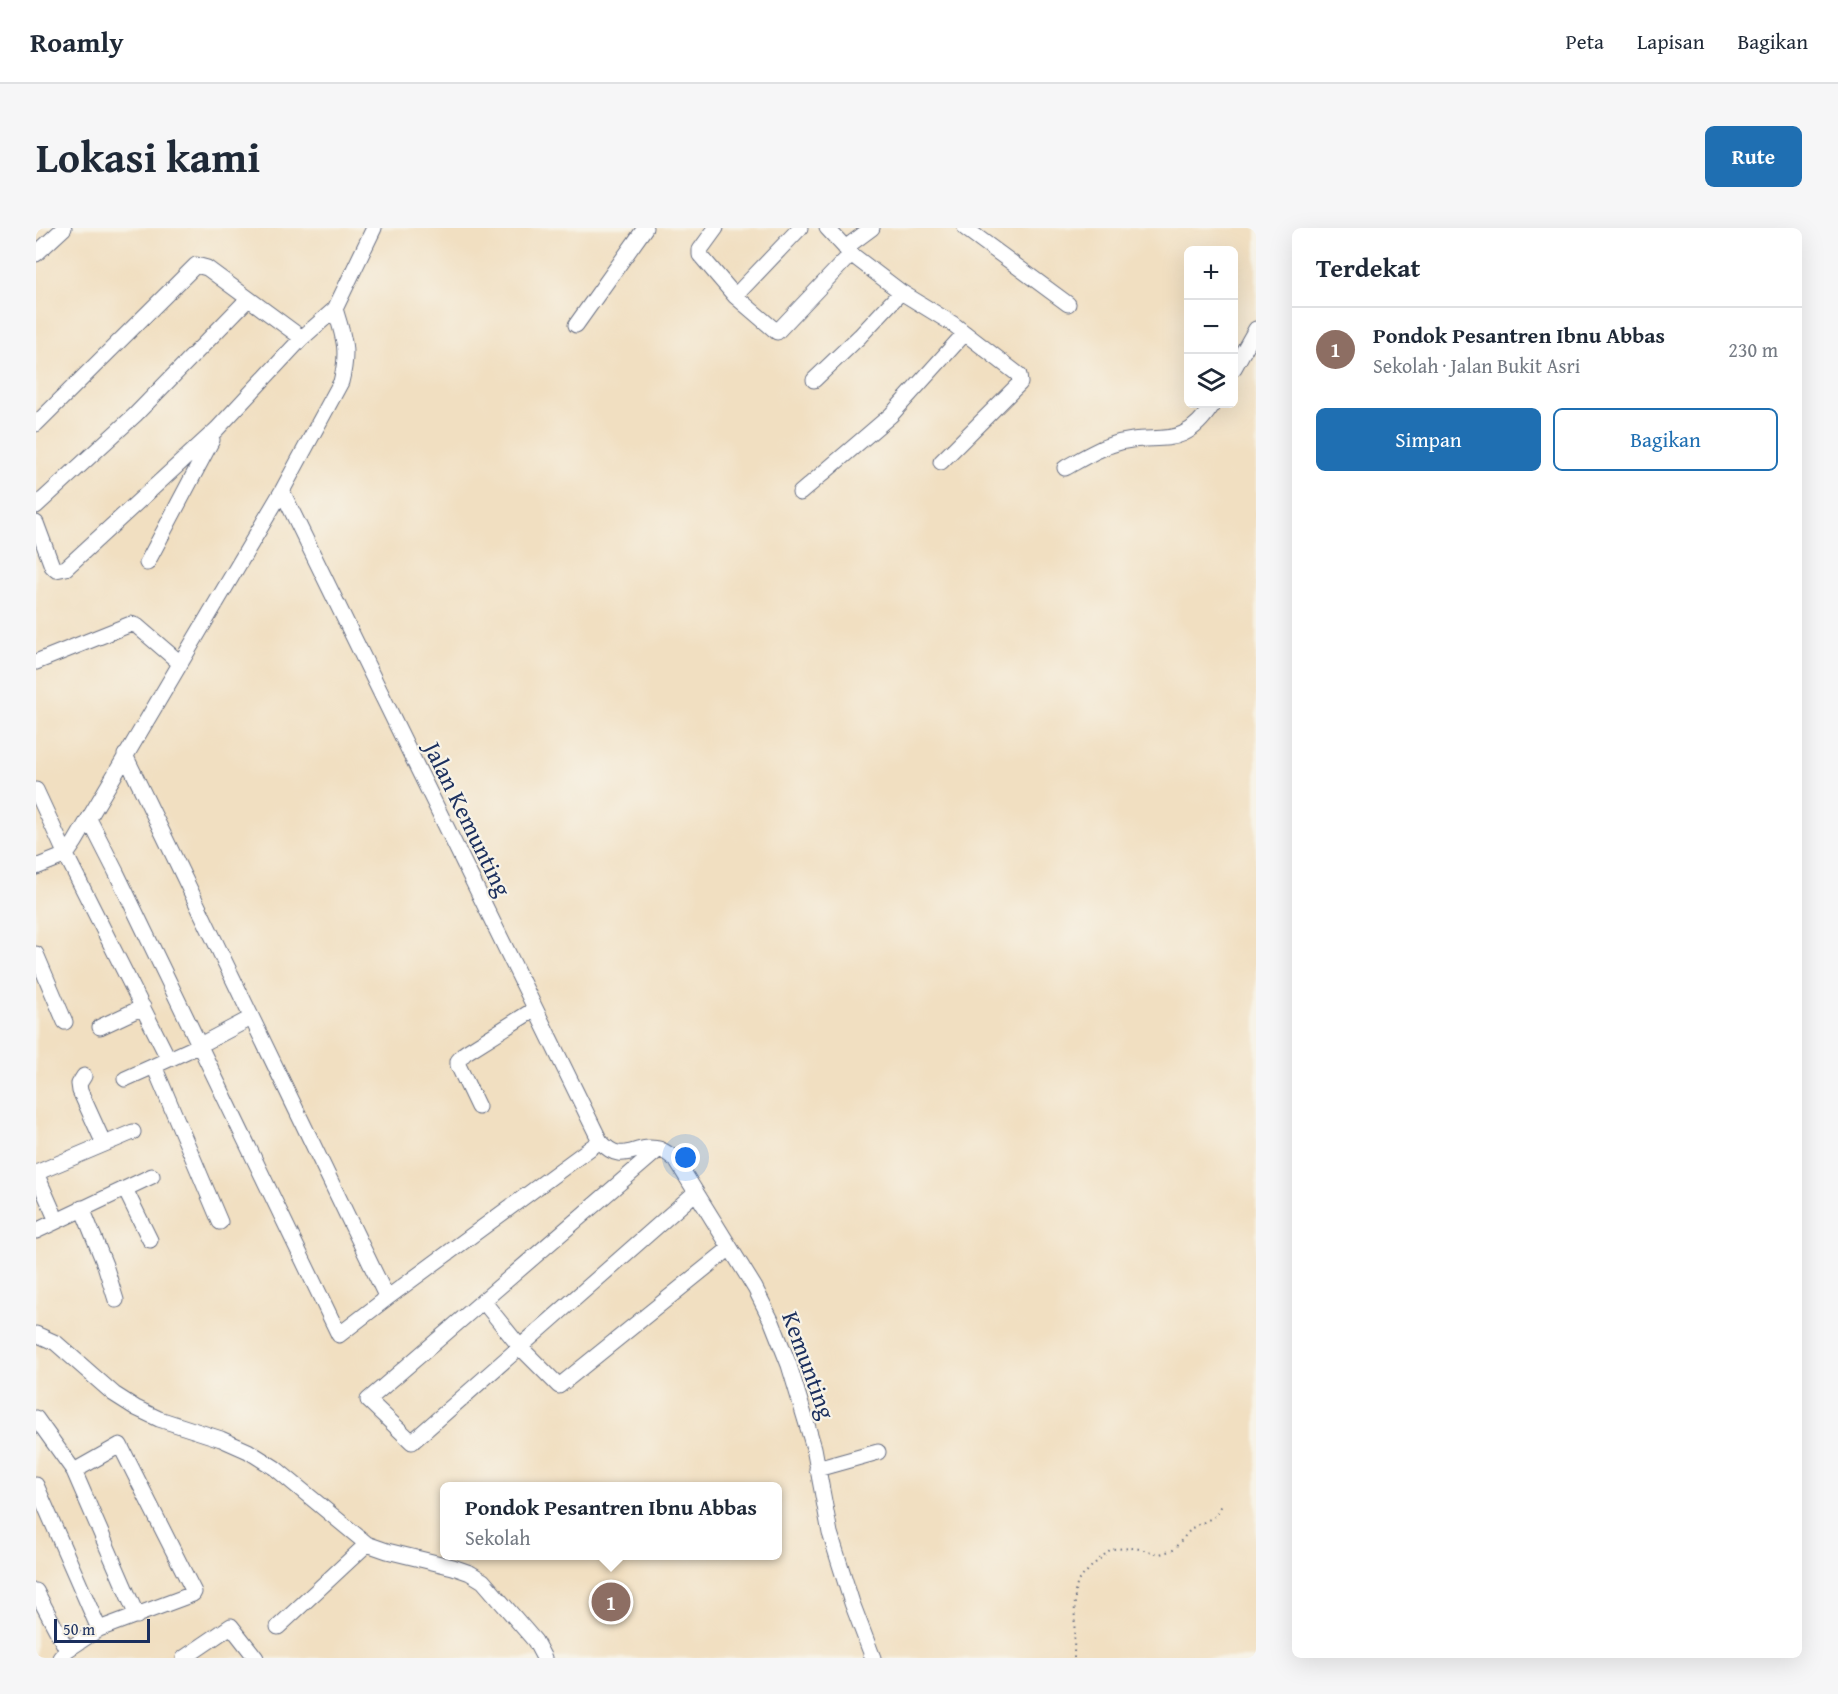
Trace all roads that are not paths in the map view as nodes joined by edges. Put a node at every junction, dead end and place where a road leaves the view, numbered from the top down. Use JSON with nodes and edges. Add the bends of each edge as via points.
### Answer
{"nodes":[{"id":1,"x":64,"y":228,"type":"edge"},
{"id":2,"x":374,"y":228,"type":"edge"},
{"id":3,"x":645,"y":228,"type":"edge"},
{"id":4,"x":716,"y":228,"type":"edge"},
{"id":5,"x":800,"y":228,"type":"edge"},
{"id":6,"x":827,"y":228,"type":"edge"},
{"id":7,"x":872,"y":228,"type":"edge"},
{"id":8,"x":965,"y":228,"type":"edge"},
{"id":9,"x":848,"y":251,"type":"junction"},
{"id":10,"x":36,"y":254,"type":"edge"},
{"id":11,"x":901,"y":292,"type":"junction"},
{"id":12,"x":735,"y":296,"type":"junction"},
{"id":13,"x":248,"y":299,"type":"junction"},
{"id":14,"x":1068,"y":304,"type":"dead end"},
{"id":15,"x":335,"y":309,"type":"junction"},
{"id":16,"x":576,"y":325,"type":"dead end"},
{"id":17,"x":1256,"y":329,"type":"edge"},
{"id":18,"x":965,"y":333,"type":"junction"},
{"id":19,"x":302,"y":338,"type":"junction"},
{"id":20,"x":1238,"y":360,"type":"edge"},
{"id":21,"x":814,"y":380,"type":"dead end"},
{"id":22,"x":1210,"y":408,"type":"edge"},
{"id":23,"x":36,"y":424,"type":"edge"},
{"id":24,"x":217,"y":429,"type":"junction"},
{"id":25,"x":941,"y":462,"type":"dead end"},
{"id":26,"x":1065,"y":468,"type":"dead end"},
{"id":27,"x":282,"y":491,"type":"junction"},
{"id":28,"x":801,"y":493,"type":"dead end"},
{"id":29,"x":36,"y":506,"type":"edge"},
{"id":30,"x":36,"y":523,"type":"edge"},
{"id":31,"x":147,"y":563,"type":"dead end"},
{"id":32,"x":36,"y":662,"type":"edge"},
{"id":33,"x":180,"y":663,"type":"junction"},
{"id":34,"x":125,"y":755,"type":"junction"},
{"id":35,"x":36,"y":790,"type":"edge"},
{"id":36,"x":89,"y":819,"type":"junction"},
{"id":37,"x":66,"y":855,"type":"junction"},
{"id":38,"x":36,"y":867,"type":"edge"},
{"id":39,"x":36,"y":954,"type":"edge"},
{"id":40,"x":142,"y":1007,"type":"junction"},
{"id":41,"x":536,"y":1009,"type":"junction"},
{"id":42,"x":251,"y":1018,"type":"junction"},
{"id":43,"x":65,"y":1022,"type":"dead end"},
{"id":44,"x":100,"y":1027,"type":"dead end"},
{"id":45,"x":200,"y":1045,"type":"junction"},
{"id":46,"x":168,"y":1058,"type":"junction"},
{"id":47,"x":154,"y":1066,"type":"junction"},
{"id":48,"x":84,"y":1076,"type":"dead end"},
{"id":49,"x":125,"y":1079,"type":"dead end"},
{"id":50,"x":478,"y":1107,"type":"dead end"},
{"id":51,"x":133,"y":1132,"type":"dead end"},
{"id":52,"x":600,"y":1141,"type":"junction"},
{"id":53,"x":104,"y":1144,"type":"junction"},
{"id":54,"x":660,"y":1149,"type":"junction"},
{"id":55,"x":36,"y":1173,"type":"edge"},
{"id":56,"x":152,"y":1176,"type":"dead end"},
{"id":57,"x":124,"y":1189,"type":"junction"},
{"id":58,"x":696,"y":1192,"type":"junction"},
{"id":59,"x":82,"y":1208,"type":"junction"},
{"id":60,"x":57,"y":1221,"type":"junction"},
{"id":61,"x":220,"y":1222,"type":"dead end"},
{"id":62,"x":36,"y":1231,"type":"edge"},
{"id":63,"x":150,"y":1240,"type":"dead end"},
{"id":64,"x":730,"y":1248,"type":"junction"},
{"id":65,"x":387,"y":1298,"type":"junction"},
{"id":66,"x":116,"y":1300,"type":"dead end"},
{"id":67,"x":483,"y":1301,"type":"junction"},
{"id":68,"x":36,"y":1334,"type":"edge"},
{"id":69,"x":520,"y":1347,"type":"junction"},
{"id":70,"x":36,"y":1418,"type":"edge"},
{"id":71,"x":878,"y":1452,"type":"dead end"},
{"id":72,"x":817,"y":1469,"type":"junction"},
{"id":73,"x":74,"y":1471,"type":"junction"},
{"id":74,"x":36,"y":1485,"type":"edge"},
{"id":75,"x":367,"y":1544,"type":"junction"},
{"id":76,"x":36,"y":1591,"type":"edge"},
{"id":77,"x":137,"y":1616,"type":"junction"},
{"id":78,"x":278,"y":1627,"type":"dead end"},
{"id":79,"x":99,"y":1629,"type":"junction"},
{"id":80,"x":64,"y":1654,"type":"edge"},
{"id":81,"x":184,"y":1658,"type":"edge"},
{"id":82,"x":256,"y":1658,"type":"edge"},
{"id":83,"x":544,"y":1658,"type":"edge"},
{"id":84,"x":873,"y":1658,"type":"edge"}],
"edges":[{"from":1,"to":10,"type":"street"},
{"from":2,"to":15,"type":"street"},
{"from":3,"to":16,"type":"street"},
{"from":4,"to":12,"type":"street","via":[[700,255]]},
{"from":5,"to":12,"type":"street"},
{"from":6,"to":9,"type":"street"},
{"from":7,"to":9,"type":"street"},
{"from":8,"to":14,"type":"street"},
{"from":9,"to":11,"type":"street"},
{"from":9,"to":12,"type":"street","via":[[779,331]]},
{"from":11,"to":18,"type":"street"},
{"from":11,"to":21,"type":"street"},
{"from":13,"to":19,"type":"street"},
{"from":13,"to":23,"type":"street","via":[[207,268],[196,266]]},
{"from":13,"to":29,"type":"street","via":[[135,415]]},
{"from":15,"to":19,"type":"street"},
{"from":15,"to":27,"type":"street","via":[[345,342],[346,363],[341,382]]},
{"from":17,"to":20,"type":"street"},
{"from":18,"to":25,"type":"street","via":[[1017,371],[1020,383]]},
{"from":18,"to":28,"type":"street","via":[[891,415]]},
{"from":19,"to":24,"type":"street"},
{"from":22,"to":26,"type":"street","via":[[1184,434],[1110,445]]},
{"from":24,"to":30,"type":"street","via":[[66,568],[57,570],[51,566]]},
{"from":24,"to":31,"type":"street"},
{"from":27,"to":33,"type":"street"},
{"from":27,"to":41,"type":"street","name":"Jalan Kemunting"},
{"from":32,"to":33,"type":"street","via":[[131,624]]},
{"from":33,"to":34,"type":"street"},
{"from":34,"to":36,"type":"street"},
{"from":34,"to":42,"type":"street"},
{"from":35,"to":37,"type":"street"},
{"from":36,"to":37,"type":"street"},
{"from":36,"to":45,"type":"street"},
{"from":37,"to":38,"type":"street"},
{"from":37,"to":40,"type":"street"},
{"from":39,"to":43,"type":"street"},
{"from":40,"to":44,"type":"street"},
{"from":40,"to":46,"type":"street"},
{"from":41,"to":50,"type":"street","via":[[458,1060]]},
{"from":41,"to":52,"type":"street","name":"Jalan Kemunting"},
{"from":42,"to":45,"type":"street"},
{"from":42,"to":65,"type":"street"},
{"from":45,"to":46,"type":"street"},
{"from":45,"to":65,"type":"street","via":[[339,1335]]},
{"from":46,"to":47,"type":"street"},
{"from":47,"to":49,"type":"street"},
{"from":47,"to":61,"type":"street"},
{"from":48,"to":53,"type":"street","via":[[80,1091]]},
{"from":51,"to":53,"type":"street"},
{"from":52,"to":54,"type":"street","via":[[611,1152],[624,1154]]},
{"from":52,"to":65,"type":"street"},
{"from":53,"to":55,"type":"street"},
{"from":54,"to":58,"type":"street","name":"Kemunting","via":[[676,1160]]},
{"from":54,"to":67,"type":"street"},
{"from":55,"to":60,"type":"street"},
{"from":56,"to":57,"type":"street"},
{"from":57,"to":59,"type":"street"},
{"from":57,"to":63,"type":"street"},
{"from":58,"to":64,"type":"street","name":"Kemunting"},
{"from":58,"to":69,"type":"street"},
{"from":59,"to":60,"type":"street"},
{"from":59,"to":66,"type":"street"},
{"from":60,"to":62,"type":"street"},
{"from":64,"to":69,"type":"street","via":[[559,1386]]},
{"from":64,"to":72,"type":"street","name":"Kemunting","via":[[755,1288],[789,1365]]},
{"from":67,"to":69,"type":"street"},
{"from":67,"to":69,"type":"street","via":[[368,1400],[412,1442]]},
{"from":68,"to":75,"type":"street","via":[[56,1343],[114,1394],[136,1408],[221,1439],[275,1468]]},
{"from":70,"to":73,"type":"street"},
{"from":71,"to":72,"type":"street"},
{"from":72,"to":84,"type":"street","name":"Kemunting","via":[[830,1533]]},
{"from":73,"to":77,"type":"street"},
{"from":73,"to":77,"type":"street","via":[[120,1445],[194,1592]]},
{"from":74,"to":79,"type":"street"},
{"from":75,"to":78,"type":"street"},
{"from":75,"to":83,"type":"street","via":[[453,1567],[483,1581],[535,1641]]},
{"from":76,"to":80,"type":"street"},
{"from":77,"to":79,"type":"street"},
{"from":79,"to":80,"type":"street"},
{"from":81,"to":82,"type":"street","via":[[231,1626]]}]}
